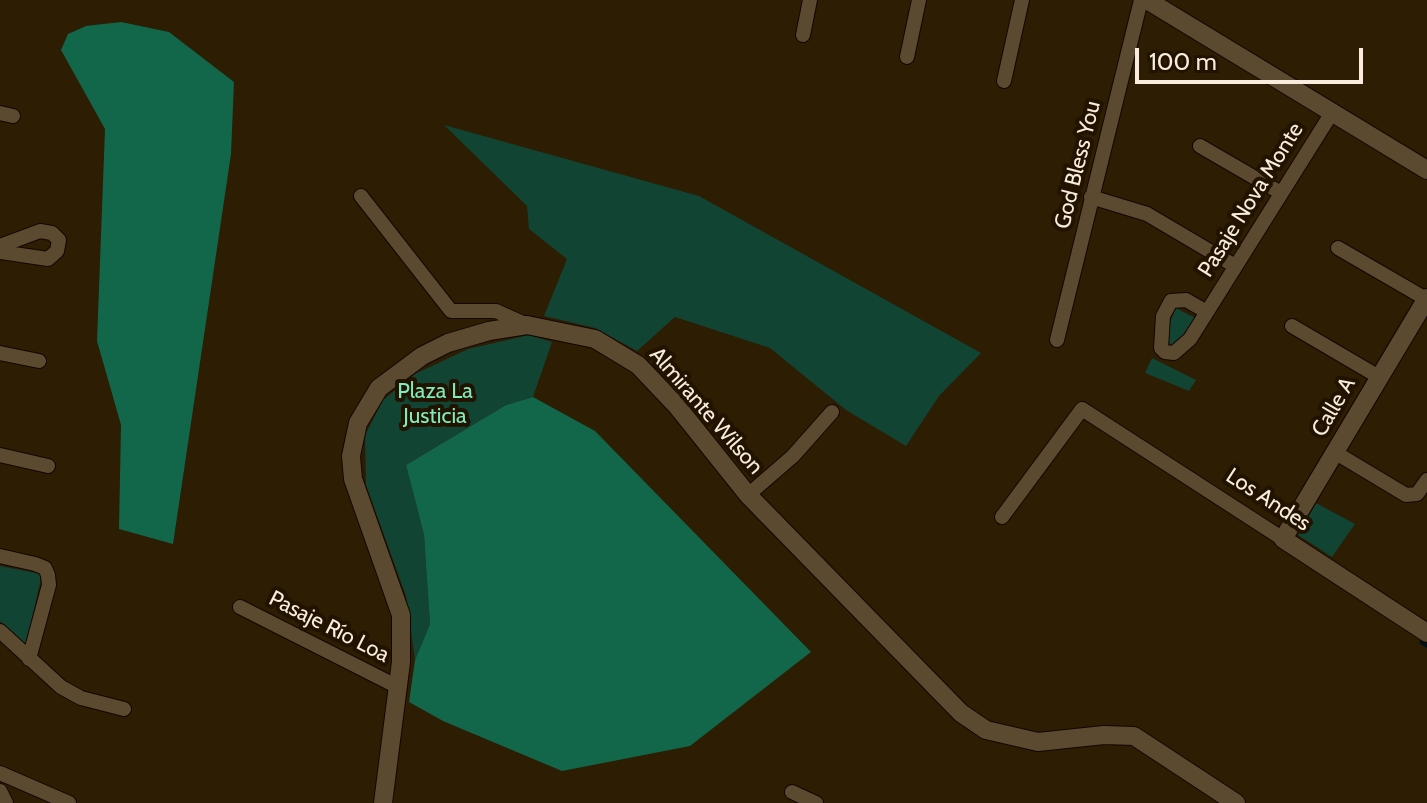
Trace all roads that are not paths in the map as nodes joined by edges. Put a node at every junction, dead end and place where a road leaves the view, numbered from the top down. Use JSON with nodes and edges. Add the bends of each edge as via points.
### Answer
{"nodes":[{"id":1,"x":810,"y":0,"type":"edge"},
{"id":2,"x":919,"y":0,"type":"edge"},
{"id":3,"x":1022,"y":0,"type":"edge"},
{"id":4,"x":1144,"y":0,"type":"edge"},
{"id":5,"x":803,"y":35,"type":"dead end"},
{"id":6,"x":907,"y":57,"type":"dead end"},
{"id":7,"x":1004,"y":81,"type":"dead end"},
{"id":8,"x":1333,"y":111,"type":"junction"},
{"id":9,"x":1200,"y":146,"type":"dead end"},
{"id":10,"x":1427,"y":170,"type":"edge"},
{"id":11,"x":1281,"y":193,"type":"junction"},
{"id":12,"x":361,"y":196,"type":"dead end"},
{"id":13,"x":1091,"y":197,"type":"junction"},
{"id":14,"x":0,"y":246,"type":"edge"},
{"id":15,"x":1338,"y":248,"type":"dead end"},
{"id":16,"x":0,"y":252,"type":"edge"},
{"id":17,"x":1235,"y":266,"type":"junction"},
{"id":18,"x":1427,"y":299,"type":"edge"},
{"id":19,"x":1207,"y":312,"type":"dead end"},
{"id":20,"x":527,"y":325,"type":"junction"},
{"id":21,"x":1292,"y":326,"type":"dead end"},
{"id":22,"x":1057,"y":340,"type":"dead end"},
{"id":23,"x":0,"y":353,"type":"edge"},
{"id":24,"x":39,"y":361,"type":"dead end"},
{"id":25,"x":1379,"y":377,"type":"junction"},
{"id":26,"x":832,"y":412,"type":"dead end"},
{"id":27,"x":1336,"y":453,"type":"junction"},
{"id":28,"x":0,"y":455,"type":"edge"},
{"id":29,"x":48,"y":466,"type":"dead end"},
{"id":30,"x":1427,"y":480,"type":"edge"},
{"id":31,"x":748,"y":495,"type":"junction"},
{"id":32,"x":1002,"y":517,"type":"dead end"},
{"id":33,"x":1283,"y":539,"type":"junction"},
{"id":34,"x":0,"y":556,"type":"edge"},
{"id":35,"x":240,"y":607,"type":"dead end"},
{"id":36,"x":0,"y":631,"type":"edge"},
{"id":37,"x":1427,"y":633,"type":"edge"},
{"id":38,"x":29,"y":659,"type":"junction"},
{"id":39,"x":398,"y":687,"type":"junction"},
{"id":40,"x":124,"y":709,"type":"dead end"},
{"id":41,"x":0,"y":773,"type":"edge"},
{"id":42,"x":0,"y":791,"type":"edge"},
{"id":43,"x":792,"y":792,"type":"dead end"},
{"id":44,"x":6,"y":803,"type":"edge"},
{"id":45,"x":69,"y":803,"type":"edge"},
{"id":46,"x":383,"y":803,"type":"edge"},
{"id":47,"x":816,"y":803,"type":"edge"},
{"id":48,"x":1236,"y":803,"type":"edge"}],
"edges":[{"from":1,"to":5,"type":"street"},
{"from":2,"to":6,"type":"street"},
{"from":3,"to":7,"type":"street"},
{"from":4,"to":8,"type":"street"},
{"from":4,"to":13,"type":"street","name":"God Bless You"},
{"from":8,"to":10,"type":"street"},
{"from":8,"to":11,"type":"street","name":"Pasaje Nova Monte"},
{"from":9,"to":11,"type":"street"},
{"from":11,"to":17,"type":"street","name":"Pasaje Nova Monte"},
{"from":12,"to":20,"type":"street","via":[[451,311],[496,311]]},
{"from":13,"to":17,"type":"street","via":[[1147,214]]},
{"from":13,"to":22,"type":"street","name":"God Bless You"},
{"from":14,"to":16,"type":"street","via":[[40,231],[59,240],[48,259]]},
{"from":15,"to":18,"type":"street"},
{"from":17,"to":19,"type":"street","name":"Pasaje Nova Monte"},
{"from":18,"to":25,"type":"street","name":"Calle A"},
{"from":20,"to":31,"type":"street","name":"Almirante Wilson","via":[[595,339],[638,365]]},
{"from":20,"to":39,"type":"street","name":"Almirante Wilson","via":[[448,343],[422,356],[379,388],[358,423],[351,456],[353,479],[401,615]]},
{"from":21,"to":25,"type":"street"},
{"from":23,"to":24,"type":"street"},
{"from":25,"to":27,"type":"street","name":"Calle A"},
{"from":26,"to":31,"type":"street"},
{"from":27,"to":30,"type":"street","via":[[1406,495],[1417,494]]},
{"from":27,"to":33,"type":"street","name":"Calle A"},
{"from":28,"to":29,"type":"street"},
{"from":31,"to":48,"type":"street","name":"Almirante Wilson","via":[[961,713],[986,730],[1038,742],[1134,736]]},
{"from":32,"to":33,"type":"street","name":"Los Andes","via":[[1082,409]]},
{"from":33,"to":37,"type":"street","name":"Los Andes"},
{"from":34,"to":38,"type":"street","via":[[35,564],[48,575]]},
{"from":35,"to":39,"type":"street","name":"Pasaje Río Loa"},
{"from":36,"to":38,"type":"street"},
{"from":38,"to":40,"type":"street","via":[[81,698]]},
{"from":39,"to":46,"type":"street","name":"Almirante Wilson"},
{"from":41,"to":45,"type":"street"},
{"from":42,"to":44,"type":"street"},
{"from":43,"to":47,"type":"street"}]}
